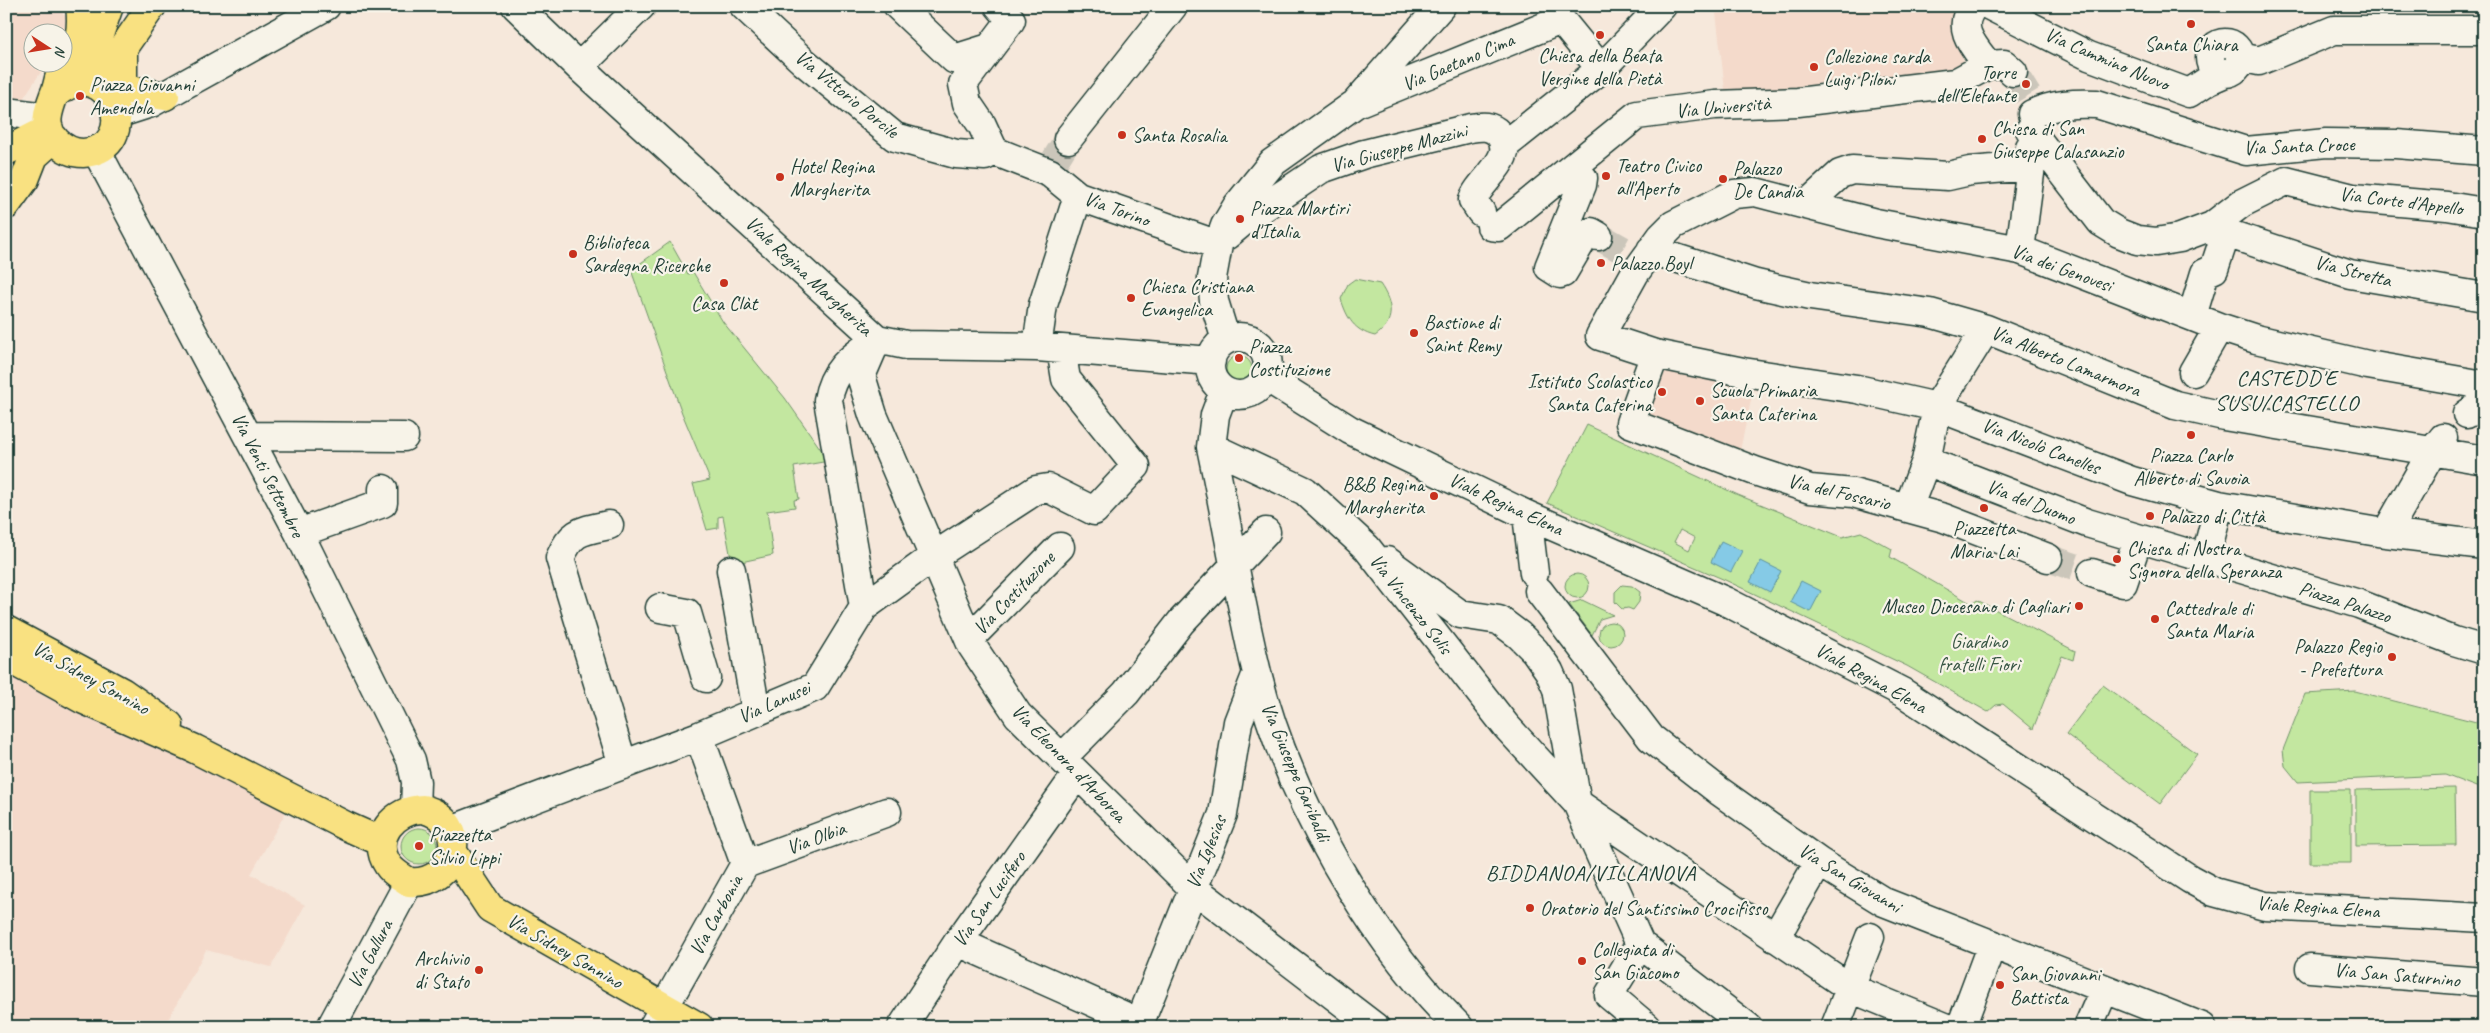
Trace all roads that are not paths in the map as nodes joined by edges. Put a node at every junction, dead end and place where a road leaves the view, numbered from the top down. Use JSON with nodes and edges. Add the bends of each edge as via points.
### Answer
{"nodes":[{"id":1,"x":80,"y":6,"type":"edge"},
{"id":2,"x":109,"y":6,"type":"edge"},
{"id":3,"x":152,"y":6,"type":"edge"},
{"id":4,"x":326,"y":6,"type":"edge"},
{"id":5,"x":516,"y":6,"type":"edge"},
{"id":6,"x":641,"y":6,"type":"edge"},
{"id":7,"x":744,"y":6,"type":"edge"},
{"id":8,"x":898,"y":6,"type":"edge"},
{"id":9,"x":999,"y":6,"type":"edge"},
{"id":10,"x":1173,"y":6,"type":"edge"},
{"id":11,"x":1441,"y":6,"type":"edge"},
{"id":12,"x":1662,"y":6,"type":"edge"},
{"id":13,"x":1974,"y":6,"type":"edge"},
{"id":14,"x":1990,"y":6,"type":"edge"},
{"id":15,"x":2484,"y":30,"type":"edge"},
{"id":16,"x":123,"y":47,"type":"junction"},
{"id":17,"x":989,"y":48,"type":"junction"},
{"id":18,"x":579,"y":66,"type":"junction"},
{"id":19,"x":1601,"y":69,"type":"junction"},
{"id":20,"x":94,"y":84,"type":"junction"},
{"id":21,"x":165,"y":96,"type":"junction"},
{"id":22,"x":1355,"y":104,"type":"junction"},
{"id":23,"x":6,"y":112,"type":"edge"},
{"id":24,"x":117,"y":114,"type":"junction"},
{"id":25,"x":51,"y":120,"type":"junction"},
{"id":26,"x":1504,"y":146,"type":"junction"},
{"id":27,"x":96,"y":150,"type":"junction"},
{"id":28,"x":2484,"y":150,"type":"edge"},
{"id":29,"x":6,"y":151,"type":"edge"},
{"id":30,"x":994,"y":151,"type":"junction"},
{"id":31,"x":1058,"y":157,"type":"junction"},
{"id":32,"x":2040,"y":162,"type":"junction"},
{"id":33,"x":1572,"y":168,"type":"junction"},
{"id":34,"x":1078,"y":196,"type":"junction"},
{"id":35,"x":6,"y":205,"type":"edge"},
{"id":36,"x":1806,"y":205,"type":"junction"},
{"id":37,"x":2484,"y":212,"type":"edge"},
{"id":38,"x":2219,"y":230,"type":"junction"},
{"id":39,"x":1598,"y":236,"type":"dead end"},
{"id":40,"x":1218,"y":245,"type":"junction"},
{"id":41,"x":2020,"y":250,"type":"junction"},
{"id":42,"x":1639,"y":259,"type":"junction"},
{"id":43,"x":2484,"y":297,"type":"edge"},
{"id":44,"x":2192,"y":316,"type":"junction"},
{"id":45,"x":2219,"y":328,"type":"junction"},
{"id":46,"x":1986,"y":329,"type":"junction"},
{"id":47,"x":1600,"y":336,"type":"joint"},
{"id":48,"x":877,"y":339,"type":"junction"},
{"id":49,"x":1049,"y":348,"type":"junction"},
{"id":50,"x":1218,"y":351,"type":"junction"},
{"id":51,"x":1655,"y":354,"type":"junction"},
{"id":52,"x":2193,"y":372,"type":"dead end"},
{"id":53,"x":1266,"y":377,"type":"junction"},
{"id":54,"x":2484,"y":385,"type":"edge"},
{"id":55,"x":1224,"y":391,"type":"junction"},
{"id":56,"x":1937,"y":407,"type":"junction"},
{"id":57,"x":248,"y":436,"type":"junction"},
{"id":58,"x":404,"y":437,"type":"dead end"},
{"id":59,"x":2439,"y":444,"type":"junction"},
{"id":60,"x":1211,"y":447,"type":"junction"},
{"id":61,"x":2484,"y":460,"type":"edge"},
{"id":62,"x":1926,"y":461,"type":"junction"},
{"id":63,"x":383,"y":489,"type":"dead end"},
{"id":64,"x":2219,"y":506,"type":"junction"},
{"id":65,"x":1908,"y":508,"type":"junction"},
{"id":66,"x":1527,"y":515,"type":"junction"},
{"id":67,"x":609,"y":525,"type":"dead end"},
{"id":68,"x":1266,"y":532,"type":"dead end"},
{"id":69,"x":2386,"y":533,"type":"junction"},
{"id":70,"x":299,"y":534,"type":"junction"},
{"id":71,"x":2138,"y":539,"type":"junction"},
{"id":72,"x":2484,"y":545,"type":"edge"},
{"id":73,"x":1060,"y":546,"type":"dead end"},
{"id":74,"x":1367,"y":548,"type":"junction"},
{"id":75,"x":934,"y":557,"type":"junction"},
{"id":76,"x":2048,"y":558,"type":"tunnel mouth"},
{"id":77,"x":2205,"y":560,"type":"junction"},
{"id":78,"x":1235,"y":563,"type":"junction"},
{"id":79,"x":730,"y":570,"type":"dead end"},
{"id":80,"x":2092,"y":573,"type":"tunnel mouth"},
{"id":81,"x":864,"y":607,"type":"junction"},
{"id":82,"x":660,"y":608,"type":"dead end"},
{"id":83,"x":6,"y":630,"type":"edge"},
{"id":84,"x":969,"y":640,"type":"junction"},
{"id":85,"x":2484,"y":650,"type":"edge"},
{"id":86,"x":6,"y":657,"type":"edge"},
{"id":87,"x":1257,"y":673,"type":"junction"},
{"id":88,"x":706,"y":678,"type":"dead end"},
{"id":89,"x":756,"y":711,"type":"junction"},
{"id":90,"x":699,"y":736,"type":"junction"},
{"id":91,"x":195,"y":749,"type":"junction"},
{"id":92,"x":623,"y":764,"type":"junction"},
{"id":93,"x":1070,"y":765,"type":"junction"},
{"id":94,"x":1577,"y":803,"type":"junction"},
{"id":95,"x":415,"y":809,"type":"junction"},
{"id":96,"x":887,"y":812,"type":"dead end"},
{"id":97,"x":452,"y":841,"type":"junction"},
{"id":98,"x":382,"y":842,"type":"junction"},
{"id":99,"x":1819,"y":862,"type":"junction"},
{"id":100,"x":746,"y":864,"type":"junction"},
{"id":101,"x":409,"y":882,"type":"junction"},
{"id":102,"x":1192,"y":887,"type":"junction"},
{"id":103,"x":2484,"y":918,"type":"edge"},
{"id":104,"x":1870,"y":937,"type":"dead end"},
{"id":105,"x":1775,"y":938,"type":"junction"},
{"id":106,"x":958,"y":942,"type":"junction"},
{"id":107,"x":1640,"y":944,"type":"junction"},
{"id":108,"x":1992,"y":944,"type":"junction"},
{"id":109,"x":2310,"y":968,"type":"dead end"},
{"id":110,"x":2484,"y":982,"type":"edge"},
{"id":111,"x":1850,"y":988,"type":"junction"},
{"id":112,"x":2104,"y":990,"type":"junction"},
{"id":113,"x":659,"y":1017,"type":"edge"},
{"id":114,"x":1139,"y":1025,"type":"edge"},
{"id":115,"x":331,"y":1027,"type":"edge"},
{"id":116,"x":699,"y":1027,"type":"edge"},
{"id":117,"x":902,"y":1027,"type":"edge"},
{"id":118,"x":1375,"y":1027,"type":"edge"},
{"id":119,"x":1458,"y":1027,"type":"edge"},
{"id":120,"x":1647,"y":1027,"type":"edge"},
{"id":121,"x":1748,"y":1027,"type":"edge"},
{"id":122,"x":1835,"y":1027,"type":"edge"},
{"id":123,"x":1946,"y":1027,"type":"edge"},
{"id":124,"x":1960,"y":1027,"type":"edge"},
{"id":125,"x":2088,"y":1027,"type":"edge"},
{"id":126,"x":2202,"y":1027,"type":"edge"}],
"edges":[{"from":1,"to":25,"type":"main road","via":[[82,26],[75,52],[61,71]]},
{"from":2,"to":20,"type":"main road","via":[[90,60]]},
{"from":3,"to":16,"type":"main road"},
{"from":4,"to":21,"type":"street"},
{"from":5,"to":18,"type":"street","name":"Viale Regina Margherita"},
{"from":6,"to":18,"type":"street"},
{"from":7,"to":30,"type":"street","name":"Via Vittorio Porcile","via":[[804,62],[895,137],[956,154],[985,156]]},
{"from":8,"to":17,"type":"street","via":[[954,59]]},
{"from":9,"to":17,"type":"street","via":[[1011,20]]},
{"from":10,"to":31,"type":"street"},
{"from":11,"to":22,"type":"street"},
{"from":12,"to":19,"type":"street"},
{"from":13,"to":33,"type":"street","name":"Via Università","via":[[1965,24],[1971,44],[2001,68],[1955,83],[1798,102],[1716,105],[1637,115]]},
{"from":14,"to":15,"type":"street","name":"Via Cammino Nuovo","via":[[2089,56],[2189,93],[2233,65],[2259,61],[2334,30]]},
{"from":16,"to":20,"type":"main road"},
{"from":16,"to":21,"type":"main road","via":[[123,83],[130,90]]},
{"from":17,"to":30,"type":"street","via":[[963,84],[967,103]]},
{"from":18,"to":48,"type":"street","name":"Viale Regina Margherita"},
{"from":19,"to":22,"type":"street","name":"Via Gaetano Cima","via":[[1561,20]]},
{"from":19,"to":26,"type":"street"},
{"from":20,"to":24,"type":"main road","via":[[107,92]]},
{"from":20,"to":25,"type":"main road","via":[[74,83],[63,88]]},
{"from":21,"to":24,"type":"street","via":[[138,109]]},
{"from":22,"to":40,"type":"street","via":[[1272,163],[1237,206]]},
{"from":23,"to":25,"type":"street"},
{"from":24,"to":27,"type":"main road","via":[[113,135]]},
{"from":25,"to":27,"type":"main road","via":[[71,151]]},
{"from":25,"to":29,"type":"main road"},
{"from":25,"to":35,"type":"main road","via":[[24,178]]},
{"from":26,"to":33,"type":"street","name":"Via Università","via":[[1502,158],[1475,192],[1473,200],[1486,219],[1499,227]]},
{"from":26,"to":40,"type":"street","name":"Via Giuseppe Mazzini","via":[[1494,129],[1478,126],[1364,154],[1321,169],[1245,220]]},
{"from":27,"to":57,"type":"street","name":"Via Venti Settembre"},
{"from":28,"to":32,"type":"street","name":"Via Santa Croce","via":[[2326,143],[2246,151],[2097,104],[2072,103],[2046,107],[2030,114]]},
{"from":30,"to":31,"type":"street","name":"Via Torino"},
{"from":31,"to":34,"type":"street","name":"Via Torino"},
{"from":32,"to":36,"type":"street","via":[[1948,176],[1852,170],[1840,174]]},
{"from":32,"to":38,"type":"street","name":"Via Corte d'Appello","via":[[2101,222],[2137,240],[2156,242]]},
{"from":32,"to":41,"type":"street"},
{"from":33,"to":39,"type":"street","via":[[1583,178],[1582,185],[1549,267],[1563,273],[1586,234],[1591,232]]},
{"from":34,"to":40,"type":"street","name":"Via Torino"},
{"from":34,"to":49,"type":"street","via":[[1043,305]]},
{"from":36,"to":41,"type":"street","name":"Via dei Genovesi","via":[[1876,223]]},
{"from":36,"to":42,"type":"street","name":"Via dei Genovesi","via":[[1755,192],[1734,194],[1673,226]]},
{"from":37,"to":38,"type":"street","name":"Via Corte d'Appello","via":[[2353,198],[2286,181],[2242,203]]},
{"from":38,"to":43,"type":"street","name":"Via Stretta","via":[[2350,274]]},
{"from":38,"to":44,"type":"street","via":[[2214,269],[2205,273]]},
{"from":40,"to":50,"type":"street","via":[[1212,278]]},
{"from":41,"to":44,"type":"street","name":"Via dei Genovesi"},
{"from":42,"to":46,"type":"street","name":"Via Alberto Lamarmora","via":[[1810,296],[1930,313]]},
{"from":42,"to":47,"type":"street","name":"Via dei Genovesi"},
{"from":44,"to":45,"type":"street","name":"Via dei Genovesi"},
{"from":45,"to":52,"type":"street"},
{"from":45,"to":54,"type":"street","name":"Via dei Genovesi","via":[[2368,365]]},
{"from":46,"to":56,"type":"street"},
{"from":46,"to":59,"type":"street","name":"Via Alberto Lamarmora","via":[[2174,405],[2224,416]]},
{"from":47,"to":51,"type":"street","name":"Via Nicolò Canelles"},
{"from":48,"to":49,"type":"street","name":"Viale Regina Margherita","via":[[906,345]]},
{"from":48,"to":75,"type":"street","name":"Via Eleonora d'Arborea","via":[[861,376],[873,415]]},
{"from":48,"to":81,"type":"street","via":[[847,361],[831,382],[828,400]]},
{"from":49,"to":50,"type":"street","name":"Viale Regina Margherita"},
{"from":49,"to":75,"type":"street","name":"Via Lanusei","via":[[1066,379],[1136,466],[1094,511],[1048,488],[1036,490]]},
{"from":50,"to":53,"type":"street","via":[[1245,338],[1258,344],[1267,359]]},
{"from":50,"to":55,"type":"street","via":[[1211,376]]},
{"from":51,"to":56,"type":"street","name":"Via Nicolò Canelles","via":[[1743,372],[1858,389]]},
{"from":51,"to":65,"type":"street","name":"Via del Fossario","via":[[1630,423],[1810,489],[1853,493]]},
{"from":53,"to":55,"type":"street","via":[[1259,388],[1249,394],[1233,395]]},
{"from":53,"to":66,"type":"street","name":"Viale Regina Elena","via":[[1350,430]]},
{"from":55,"to":60,"type":"street","name":"Via Giuseppe Garibaldi","via":[[1215,415]]},
{"from":56,"to":62,"type":"street"},
{"from":56,"to":64,"type":"street","name":"Via Nicolò Canelles","via":[[2132,481]]},
{"from":57,"to":58,"type":"street"},
{"from":57,"to":70,"type":"street","name":"Via Venti Settembre"},
{"from":59,"to":61,"type":"street","name":"Via Alberto Lamarmora"},
{"from":59,"to":69,"type":"street"},
{"from":60,"to":74,"type":"street","name":"Via Vincenzo Sulis","via":[[1305,491]]},
{"from":60,"to":78,"type":"street","name":"Via Giuseppe Garibaldi"},
{"from":62,"to":65,"type":"street"},
{"from":62,"to":71,"type":"street","name":"Via del Duomo"},
{"from":63,"to":70,"type":"street","via":[[383,504]]},
{"from":64,"to":69,"type":"street","name":"Via Nicolò Canelles"},
{"from":64,"to":77,"type":"street"},
{"from":65,"to":76,"type":"street","name":"Via del Fossario","via":[[1944,518]]},
{"from":66,"to":99,"type":"street","name":"Via San Giovanni","via":[[1536,582],[1651,738]]},
{"from":66,"to":103,"type":"street","name":"Viale Regina Elena","via":[[1725,601],[1902,692],[2190,880],[2214,892],[2265,906]]},
{"from":67,"to":92,"type":"street","via":[[584,531],[568,540],[560,558]]},
{"from":68,"to":78,"type":"street","name":"Via San Lucifero"},
{"from":69,"to":72,"type":"street","name":"Via Nicolò Canelles"},
{"from":70,"to":95,"type":"street","name":"Via Venti Settembre","via":[[411,760],[416,782]]},
{"from":71,"to":77,"type":"street","name":"Piazza Palazzo"},
{"from":71,"to":80,"type":"street","via":[[2123,583]]},
{"from":73,"to":84,"type":"street","name":"Via Costituzione"},
{"from":74,"to":94,"type":"street","name":"Via Vincenzo Sulis","via":[[1506,726]]},
{"from":74,"to":94,"type":"street","via":[[1414,578],[1460,614],[1499,620],[1535,651],[1557,688]]},
{"from":75,"to":81,"type":"street","name":"Via Lanusei"},
{"from":75,"to":84,"type":"street","name":"Via Eleonora d'Arborea"},
{"from":77,"to":85,"type":"street","name":"Piazza Palazzo","via":[[2359,604]]},
{"from":78,"to":87,"type":"street","name":"Via Giuseppe Garibaldi"},
{"from":78,"to":93,"type":"street","name":"Via San Lucifero","via":[[1181,622]]},
{"from":79,"to":89,"type":"street"},
{"from":81,"to":89,"type":"street","name":"Via Lanusei","via":[[815,686]]},
{"from":82,"to":88,"type":"street","via":[[687,613]]},
{"from":83,"to":91,"type":"main road","name":"Via Sidney Sonnino","via":[[126,695],[157,715]]},
{"from":84,"to":93,"type":"street","name":"Via Eleonora d'Arborea","via":[[1018,714]]},
{"from":86,"to":91,"type":"main road","name":"Via Sidney Sonnino","via":[[82,699]]},
{"from":87,"to":102,"type":"street","name":"Via Iglesias","via":[[1238,722],[1223,814]]},
{"from":87,"to":119,"type":"street","name":"Via Giuseppe Garibaldi","via":[[1275,733],[1321,839],[1402,962]]},
{"from":89,"to":90,"type":"street","name":"Via Lanusei"},
{"from":90,"to":92,"type":"street","name":"Via Lanusei"},
{"from":90,"to":100,"type":"street","name":"Via Carbonia"},
{"from":91,"to":98,"type":"main road","name":"Via Sidney Sonnino"},
{"from":92,"to":97,"type":"street","name":"Via Lanusei"},
{"from":93,"to":102,"type":"street","name":"Via Eleonora d'Arborea"},
{"from":93,"to":106,"type":"street","name":"Via San Lucifero"},
{"from":94,"to":105,"type":"street"},
{"from":94,"to":107,"type":"street"},
{"from":95,"to":97,"type":"main road","via":[[436,814]]},
{"from":95,"to":98,"type":"main road","via":[[396,816],[386,828]]},
{"from":96,"to":100,"type":"street","name":"Via Olbia"},
{"from":97,"to":101,"type":"main road","via":[[447,865],[437,875]]},
{"from":97,"to":113,"type":"main road","name":"Via Sidney Sonnino","via":[[490,908]]},
{"from":98,"to":101,"type":"main road","via":[[389,866]]},
{"from":99,"to":105,"type":"street"},
{"from":99,"to":108,"type":"street","name":"Via San Giovanni","via":[[1884,902]]},
{"from":100,"to":113,"type":"street","name":"Via Carbonia"},
{"from":101,"to":115,"type":"street","name":"Via Gallura"},
{"from":102,"to":114,"type":"street","name":"Via Iglesias"},
{"from":102,"to":118,"type":"street","name":"Via Eleonora d'Arborea"},
{"from":104,"to":111,"type":"street"},
{"from":105,"to":111,"type":"street"},
{"from":106,"to":114,"type":"street"},
{"from":106,"to":117,"type":"street","name":"Via San Lucifero"},
{"from":107,"to":120,"type":"street","via":[[1610,995]]},
{"from":107,"to":121,"type":"street"},
{"from":108,"to":112,"type":"street","name":"Via San Giovanni"},
{"from":108,"to":124,"type":"street"},
{"from":109,"to":110,"type":"street","name":"Via San Saturnino"},
{"from":111,"to":122,"type":"street"},
{"from":111,"to":123,"type":"street"},
{"from":112,"to":125,"type":"street"},
{"from":112,"to":126,"type":"street","name":"Via San Giovanni"},
{"from":113,"to":116,"type":"main road","name":"Via Sidney Sonnino"}]}
